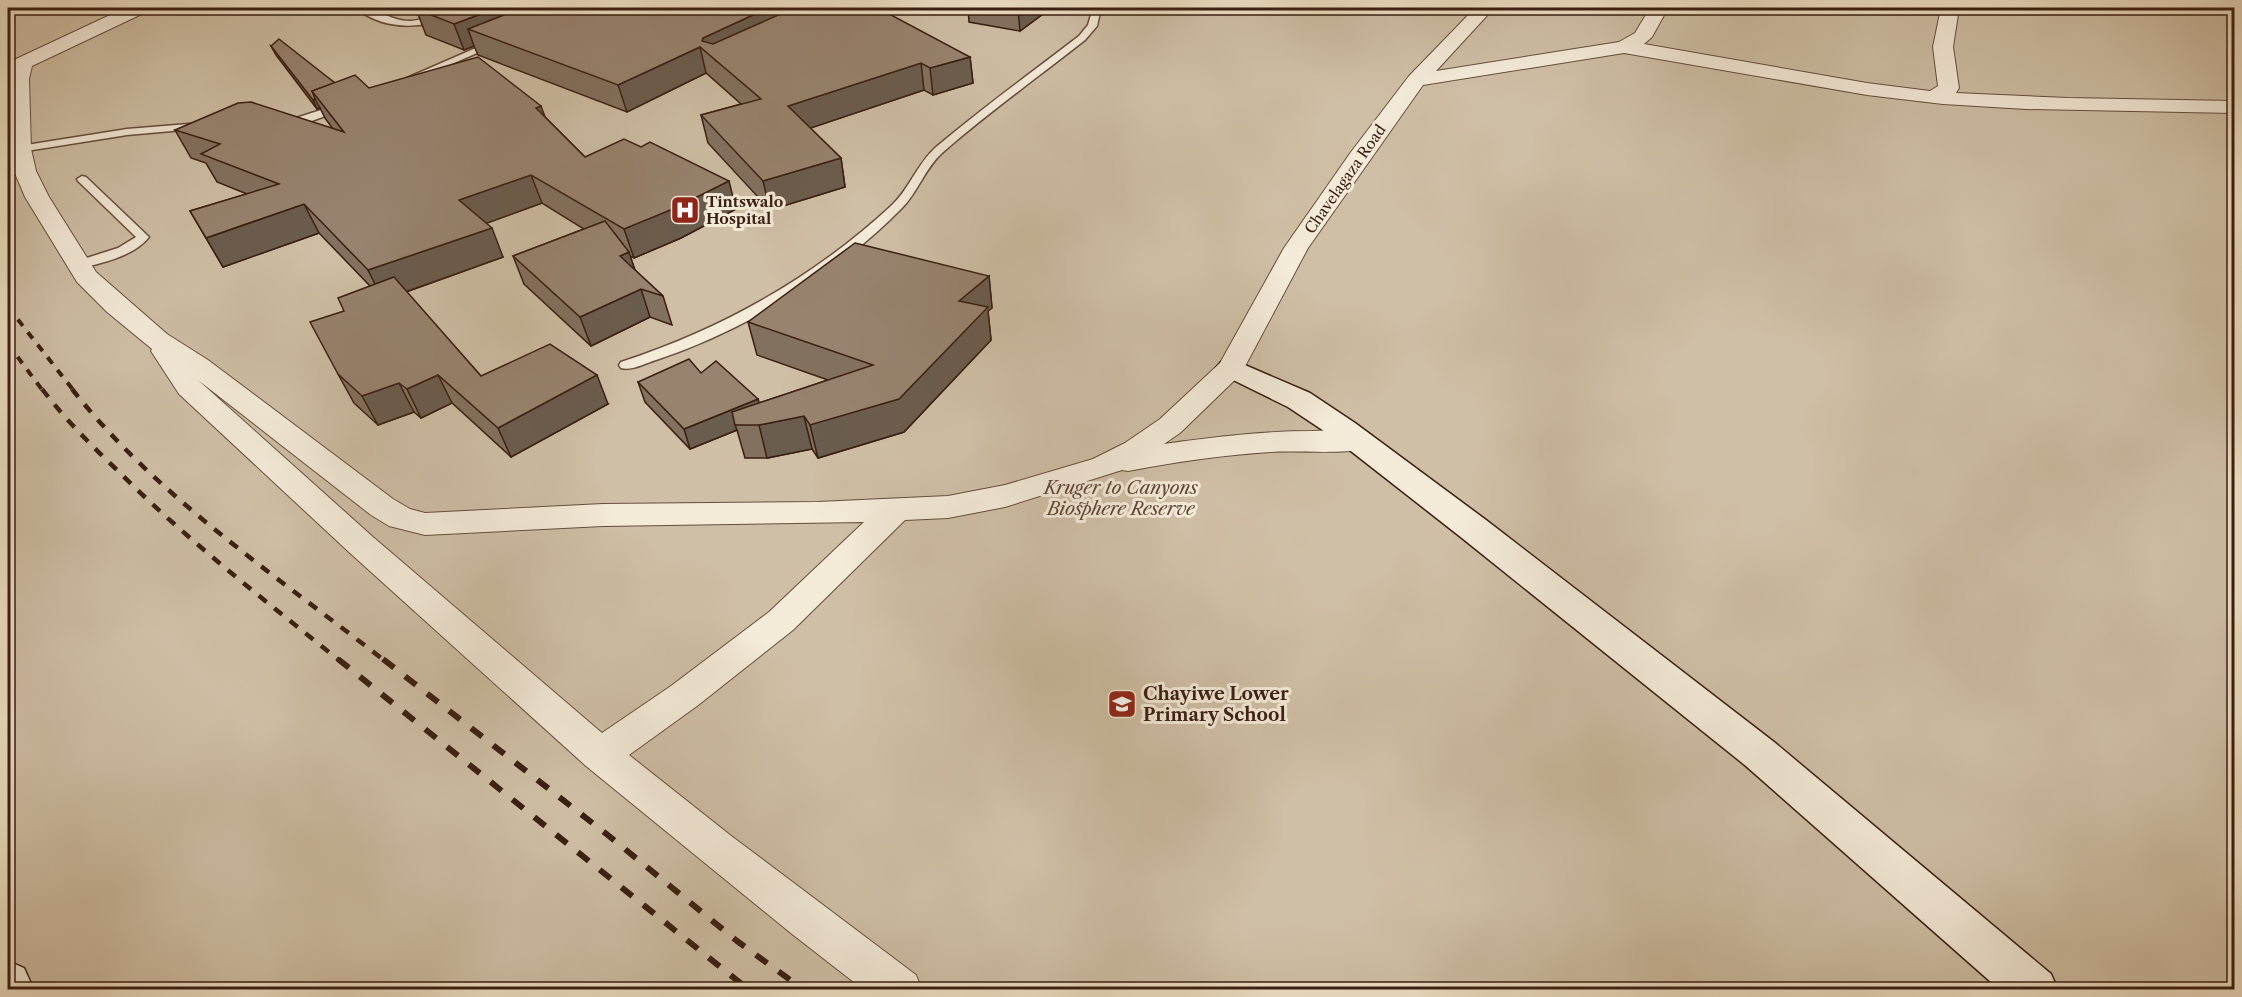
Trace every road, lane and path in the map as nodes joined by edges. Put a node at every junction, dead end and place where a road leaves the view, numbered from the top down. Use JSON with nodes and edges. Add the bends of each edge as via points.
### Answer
{"nodes":[{"id":1,"x":139,"y":8,"type":"edge"},
{"id":2,"x":360,"y":8,"type":"edge"},
{"id":3,"x":458,"y":8,"type":"edge"},
{"id":4,"x":1097,"y":8,"type":"edge"},
{"id":5,"x":1485,"y":8,"type":"edge"},
{"id":6,"x":1659,"y":8,"type":"edge"},
{"id":7,"x":1950,"y":8,"type":"edge"},
{"id":8,"x":508,"y":38,"type":"edge"},
{"id":9,"x":1624,"y":47,"type":"junction"},
{"id":10,"x":1416,"y":80,"type":"junction"},
{"id":11,"x":404,"y":81,"type":"edge"},
{"id":12,"x":1936,"y":96,"type":"junction"},
{"id":13,"x":354,"y":102,"type":"edge"},
{"id":14,"x":2235,"y":107,"type":"edge"},
{"id":15,"x":270,"y":124,"type":"edge"},
{"id":16,"x":211,"y":126,"type":"edge"},
{"id":17,"x":14,"y":150,"type":"edge"},
{"id":18,"x":82,"y":179,"type":"dead end"},
{"id":19,"x":78,"y":265,"type":"junction"},
{"id":20,"x":158,"y":340,"type":"junction"},
{"id":21,"x":626,"y":365,"type":"dead end"},
{"id":22,"x":1231,"y":368,"type":"junction"},
{"id":23,"x":1357,"y":441,"type":"junction"},
{"id":24,"x":1104,"y":466,"type":"junction"},
{"id":25,"x":895,"y":511,"type":"junction"},
{"id":26,"x":600,"y":755,"type":"junction"},
{"id":27,"x":8,"y":984,"type":"edge"},
{"id":28,"x":11,"y":990,"type":"edge"},
{"id":29,"x":900,"y":990,"type":"edge"},
{"id":30,"x":2035,"y":990,"type":"edge"}],
"edges":[{"from":1,"to":17,"type":"street","via":[[23,63]]},
{"from":2,"to":3,"type":"lane","via":[[406,25],[423,23]]},
{"from":4,"to":21,"type":"lane","via":[[1092,26],[1082,38],[937,152],[924,166],[909,195],[825,266],[769,305],[716,332]]},
{"from":5,"to":10,"type":"street","name":"Chavelagaza Road"},
{"from":6,"to":9,"type":"street","via":[[1642,37]]},
{"from":7,"to":12,"type":"street","via":[[1943,47],[1948,88]]},
{"from":8,"to":11,"type":"lane"},
{"from":9,"to":10,"type":"street"},
{"from":9,"to":12,"type":"street"},
{"from":10,"to":22,"type":"street","name":"Chavelagaza Road","via":[[1296,248]]},
{"from":12,"to":14,"type":"street"},
{"from":13,"to":15,"type":"lane","via":[[305,120]]},
{"from":16,"to":17,"type":"lane","via":[[137,131]]},
{"from":17,"to":19,"type":"street"},
{"from":18,"to":19,"type":"lane","via":[[143,237],[126,248]]},
{"from":19,"to":20,"type":"street","via":[[116,306]]},
{"from":20,"to":25,"type":"street","via":[[198,366],[382,507],[400,518],[425,524],[603,515]]},
{"from":20,"to":26,"type":"street","via":[[189,388]]},
{"from":22,"to":23,"type":"street","via":[[1299,400]]},
{"from":22,"to":24,"type":"street","name":"Chavelagaza Road","via":[[1170,426]]},
{"from":23,"to":24,"type":"street","via":[[1286,439],[1220,445]]},
{"from":23,"to":30,"type":"street","via":[[1760,754]]},
{"from":24,"to":25,"type":"street","via":[[1005,496],[948,507]]},
{"from":25,"to":26,"type":"street","via":[[781,621]]},
{"from":26,"to":29,"type":"street"},
{"from":27,"to":28,"type":"street"}]}
